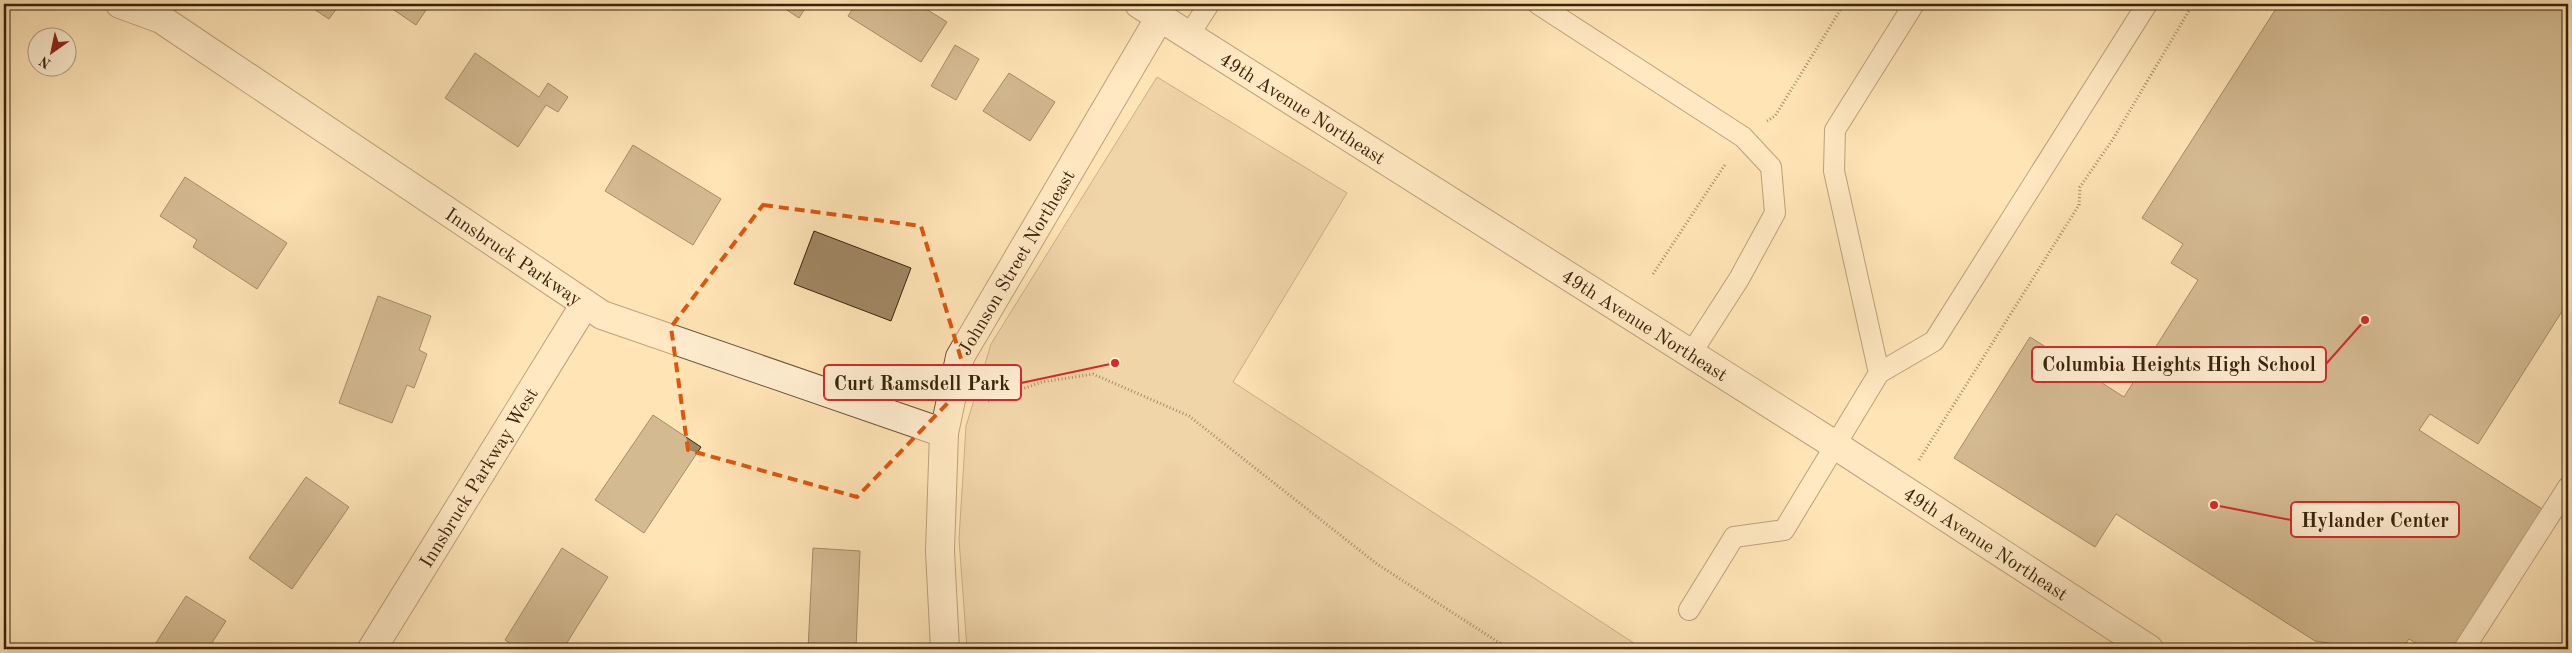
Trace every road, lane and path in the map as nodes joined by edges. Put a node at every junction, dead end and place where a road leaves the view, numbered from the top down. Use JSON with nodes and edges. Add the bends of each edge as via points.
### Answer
{"nodes":[{"id":1,"x":120,"y":4,"type":"edge"},
{"id":2,"x":1209,"y":4,"type":"edge"},
{"id":3,"x":1538,"y":4,"type":"edge"},
{"id":4,"x":1914,"y":4,"type":"edge"},
{"id":5,"x":2147,"y":4,"type":"edge"},
{"id":6,"x":2193,"y":4,"type":"edge"},
{"id":7,"x":1149,"y":10,"type":"edge"},
{"id":8,"x":1188,"y":35,"type":"junction"},
{"id":9,"x":585,"y":304,"type":"junction"},
{"id":10,"x":1690,"y":354,"type":"junction"},
{"id":11,"x":1879,"y":373,"type":"junction"},
{"id":12,"x":988,"y":401,"type":"dead end"},
{"id":13,"x":944,"y":433,"type":"junction"},
{"id":14,"x":1835,"y":445,"type":"junction"},
{"id":15,"x":2568,"y":487,"type":"edge"},
{"id":16,"x":1901,"y":488,"type":"junction"},
{"id":17,"x":1689,"y":610,"type":"dead end"},
{"id":18,"x":372,"y":649,"type":"edge"},
{"id":19,"x":945,"y":649,"type":"edge"},
{"id":20,"x":1508,"y":649,"type":"edge"},
{"id":21,"x":2149,"y":649,"type":"edge"},
{"id":22,"x":2464,"y":649,"type":"edge"}],
"edges":[{"from":1,"to":9,"type":"street","name":"Innsbruck Parkway","via":[[161,19]]},
{"from":2,"to":8,"type":"lane"},
{"from":3,"to":10,"type":"lane","via":[[1743,137],[1771,167],[1775,213],[1739,279]]},
{"from":4,"to":11,"type":"lane","via":[[1835,130],[1834,171]]},
{"from":5,"to":11,"type":"lane","via":[[1934,341]]},
{"from":6,"to":16,"type":"path","via":[[2113,139],[2080,187],[2079,205]]},
{"from":7,"to":8,"type":"street","name":"49th Avenue Northeast"},
{"from":7,"to":13,"type":"street","name":"Johnson Street Northeast","via":[[960,358]]},
{"from":8,"to":10,"type":"street","name":"49th Avenue Northeast"},
{"from":9,"to":13,"type":"street","name":"Innsbruck Parkway","via":[[602,315]]},
{"from":9,"to":18,"type":"street","name":"Innsbruck Parkway West"},
{"from":10,"to":14,"type":"street","name":"49th Avenue Northeast"},
{"from":11,"to":14,"type":"lane"},
{"from":12,"to":20,"type":"path","via":[[1042,382],[1093,374],[1189,416],[1376,564]]},
{"from":13,"to":19,"type":"street","name":"Johnson Street Northeast","via":[[940,551]]},
{"from":14,"to":16,"type":"street","name":"49th Avenue Northeast"},
{"from":14,"to":17,"type":"lane","via":[[1784,530],[1734,537]]},
{"from":15,"to":22,"type":"lane"},
{"from":16,"to":21,"type":"street","name":"49th Avenue Northeast"}]}
